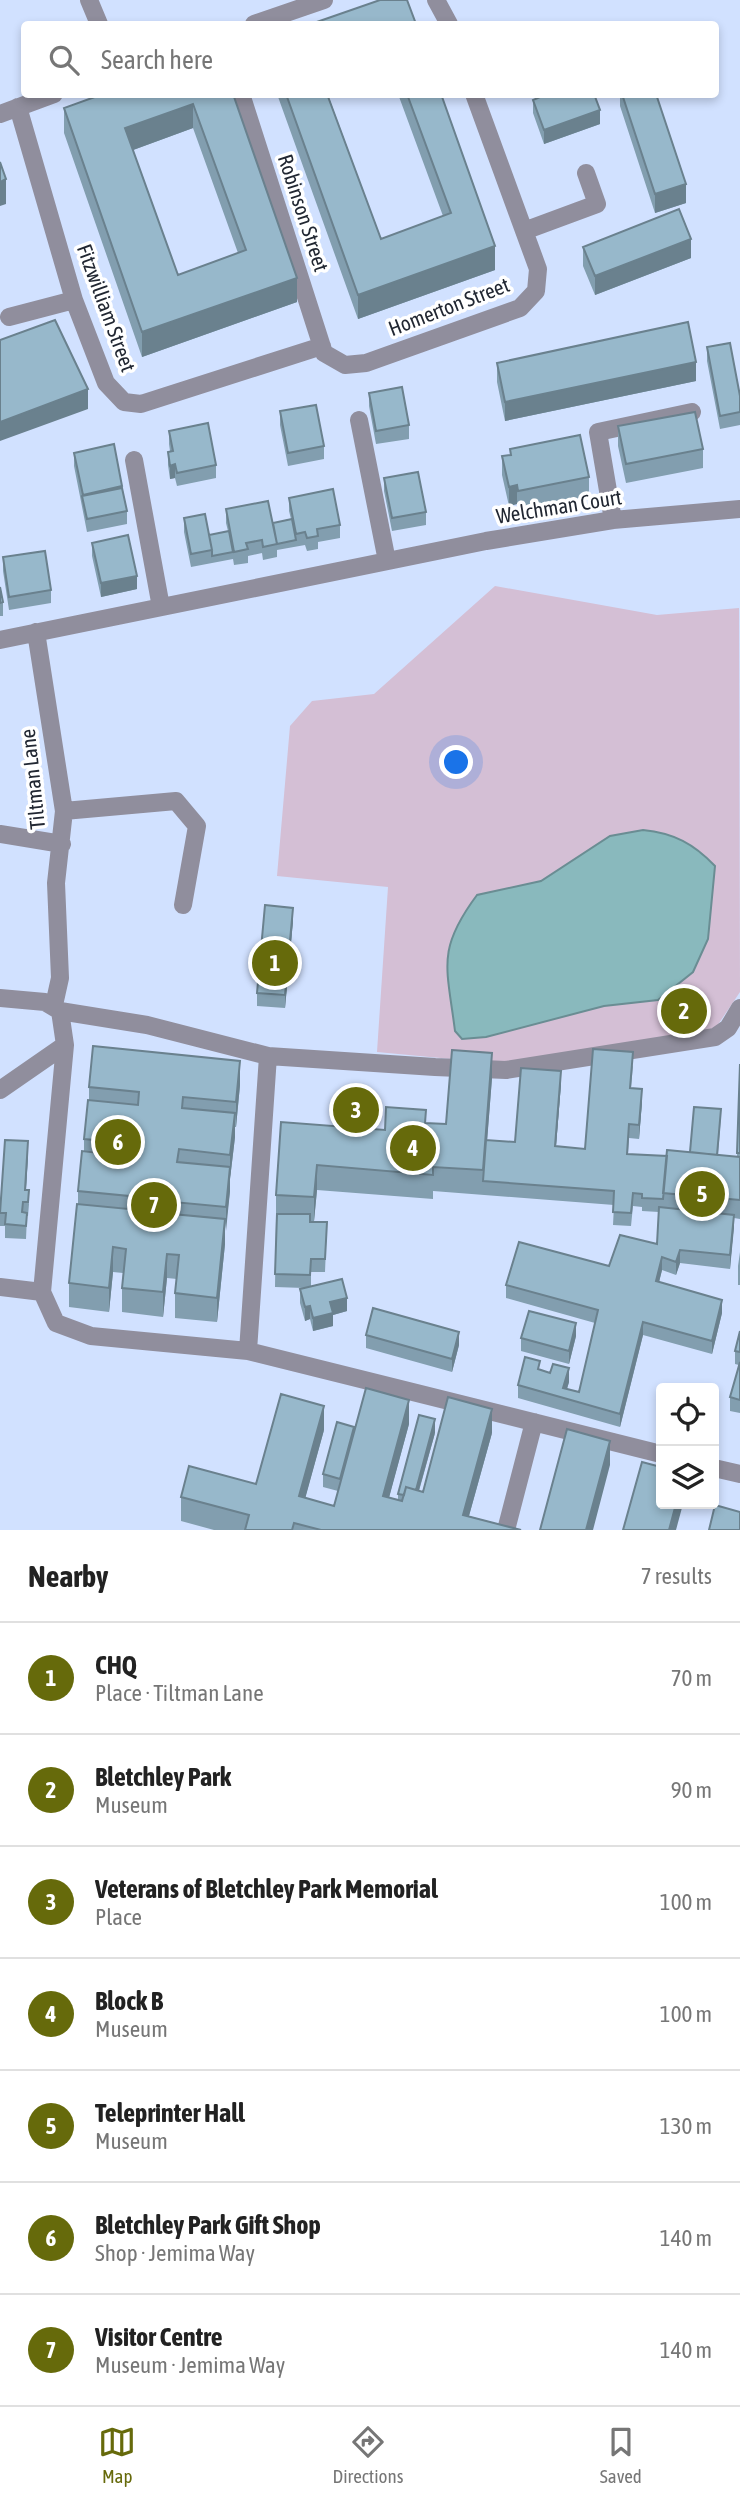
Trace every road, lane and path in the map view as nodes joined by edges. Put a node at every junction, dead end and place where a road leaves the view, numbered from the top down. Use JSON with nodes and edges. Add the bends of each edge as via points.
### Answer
{"nodes":[{"id":1,"x":89,"y":0,"type":"edge"},
{"id":2,"x":324,"y":0,"type":"edge"},
{"id":3,"x":436,"y":0,"type":"edge"},
{"id":4,"x":98,"y":21,"type":"edge"},
{"id":5,"x":263,"y":21,"type":"edge"},
{"id":6,"x":447,"y":21,"type":"edge"},
{"id":7,"x":43,"y":98,"type":"edge"},
{"id":8,"x":242,"y":98,"type":"edge"},
{"id":9,"x":475,"y":98,"type":"edge"},
{"id":10,"x":18,"y":107,"type":"junction"},
{"id":11,"x":0,"y":114,"type":"edge"},
{"id":12,"x":586,"y":173,"type":"dead end"},
{"id":13,"x":524,"y":231,"type":"junction"},
{"id":14,"x":74,"y":300,"type":"junction"},
{"id":15,"x":9,"y":317,"type":"dead end"},
{"id":16,"x":322,"y":346,"type":"junction"},
{"id":17,"x":692,"y":412,"type":"edge"},
{"id":18,"x":359,"y":420,"type":"dead end"},
{"id":19,"x":134,"y":460,"type":"dead end"},
{"id":20,"x":740,"y":509,"type":"edge"},
{"id":21,"x":613,"y":520,"type":"junction"},
{"id":22,"x":387,"y":561,"type":"junction"},
{"id":23,"x":162,"y":607,"type":"junction"},
{"id":24,"x":36,"y":632,"type":"junction"},
{"id":25,"x":0,"y":640,"type":"edge"},
{"id":26,"x":64,"y":811,"type":"junction"},
{"id":27,"x":0,"y":834,"type":"edge"},
{"id":28,"x":62,"y":844,"type":"junction"},
{"id":29,"x":183,"y":905,"type":"dead end"},
{"id":30,"x":0,"y":998,"type":"edge"},
{"id":31,"x":57,"y":1008,"type":"junction"},
{"id":32,"x":740,"y":1009,"type":"edge"},
{"id":33,"x":65,"y":1045,"type":"junction"},
{"id":34,"x":268,"y":1056,"type":"junction"},
{"id":35,"x":0,"y":1090,"type":"edge"},
{"id":36,"x":0,"y":1287,"type":"edge"},
{"id":37,"x":43,"y":1292,"type":"junction"},
{"id":38,"x":248,"y":1351,"type":"junction"},
{"id":39,"x":534,"y":1422,"type":"junction"},
{"id":40,"x":656,"y":1453,"type":"edge"},
{"id":41,"x":719,"y":1469,"type":"edge"},
{"id":42,"x":740,"y":1474,"type":"edge"},
{"id":43,"x":506,"y":1530,"type":"edge"}],
"edges":[{"from":1,"to":4,"type":"street"},
{"from":2,"to":5,"type":"street"},
{"from":3,"to":6,"type":"street"},
{"from":7,"to":10,"type":"street"},
{"from":8,"to":16,"type":"street","name":"Robinson Street"},
{"from":9,"to":13,"type":"street","name":"Homerton Street"},
{"from":10,"to":11,"type":"street"},
{"from":10,"to":14,"type":"street","name":"Fitzwilliam Street"},
{"from":12,"to":13,"type":"street","via":[[597,204]]},
{"from":13,"to":16,"type":"street","name":"Homerton Street","via":[[538,269],[536,291],[520,308],[366,363],[345,365]]},
{"from":14,"to":15,"type":"street"},
{"from":14,"to":16,"type":"street","name":"Fitzwilliam Street","via":[[106,383],[124,402],[141,404]]},
{"from":17,"to":21,"type":"street","via":[[598,432]]},
{"from":18,"to":22,"type":"street"},
{"from":19,"to":23,"type":"street"},
{"from":20,"to":21,"type":"street","name":"Welchman Court"},
{"from":21,"to":22,"type":"street","name":"Welchman Court"},
{"from":22,"to":23,"type":"street","name":"Welchman Court"},
{"from":23,"to":24,"type":"street","name":"Welchman Court"},
{"from":24,"to":25,"type":"street","name":"Welchman Court"},
{"from":24,"to":26,"type":"street","name":"Tiltman Lane"},
{"from":26,"to":28,"type":"street","name":"Tiltman Lane"},
{"from":26,"to":29,"type":"street","via":[[176,801],[197,826]]},
{"from":27,"to":28,"type":"street"},
{"from":28,"to":31,"type":"street","name":"Tiltman Lane","via":[[56,883]]},
{"from":30,"to":31,"type":"street"},
{"from":31,"to":33,"type":"street","name":"Tiltman Lane"},
{"from":31,"to":34,"type":"street"},
{"from":32,"to":34,"type":"street","via":[[728,1028],[715,1037],[506,1070]]},
{"from":33,"to":35,"type":"street"},
{"from":33,"to":37,"type":"street","name":"Tiltman Lane"},
{"from":34,"to":38,"type":"street"},
{"from":36,"to":37,"type":"street"},
{"from":37,"to":38,"type":"street","via":[[56,1323],[91,1336]]},
{"from":38,"to":39,"type":"street"},
{"from":39,"to":40,"type":"street"},
{"from":39,"to":43,"type":"street"},
{"from":41,"to":42,"type":"street"}]}
